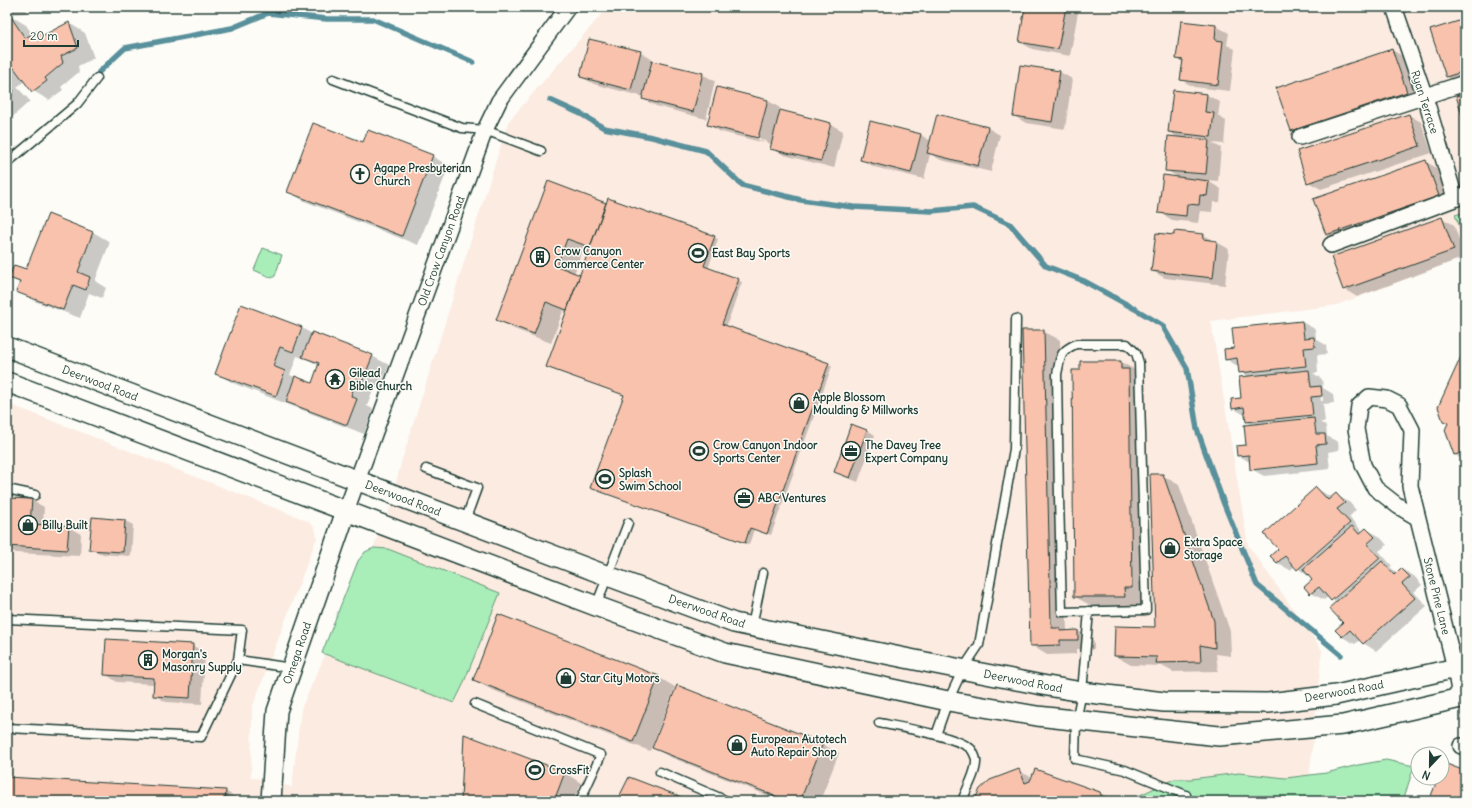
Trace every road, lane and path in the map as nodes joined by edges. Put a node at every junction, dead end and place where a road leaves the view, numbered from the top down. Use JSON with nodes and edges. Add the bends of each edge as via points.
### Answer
{"nodes":[{"id":1,"x":568,"y":7,"type":"edge"},
{"id":2,"x":1394,"y":7,"type":"edge"},
{"id":3,"x":97,"y":78,"type":"dead end"},
{"id":4,"x":333,"y":80,"type":"dead end"},
{"id":5,"x":1465,"y":83,"type":"edge"},
{"id":6,"x":1425,"y":97,"type":"junction"},
{"id":7,"x":485,"y":130,"type":"junction"},
{"id":8,"x":1300,"y":137,"type":"dead end"},
{"id":9,"x":541,"y":151,"type":"dead end"},
{"id":10,"x":7,"y":163,"type":"edge"},
{"id":11,"x":1460,"y":196,"type":"edge"},
{"id":12,"x":1331,"y":244,"type":"dead end"},
{"id":13,"x":1016,"y":319,"type":"dead end"},
{"id":14,"x":7,"y":347,"type":"edge"},
{"id":15,"x":7,"y":382,"type":"edge"},
{"id":16,"x":426,"y":470,"type":"dead end"},
{"id":17,"x":357,"y":481,"type":"junction"},
{"id":18,"x":7,"y":489,"type":"edge"},
{"id":19,"x":35,"y":496,"type":"dead end"},
{"id":20,"x":346,"y":510,"type":"junction"},
{"id":21,"x":1418,"y":518,"type":"junction"},
{"id":22,"x":464,"y":521,"type":"junction"},
{"id":23,"x":628,"y":523,"type":"dead end"},
{"id":24,"x":763,"y":573,"type":"dead end"},
{"id":25,"x":608,"y":576,"type":"junction"},
{"id":26,"x":596,"y":606,"type":"junction"},
{"id":27,"x":1089,"y":611,"type":"junction"},
{"id":28,"x":7,"y":619,"type":"edge"},
{"id":29,"x":752,"y":626,"type":"junction"},
{"id":30,"x":238,"y":660,"type":"junction"},
{"id":31,"x":1460,"y":667,"type":"edge"},
{"id":32,"x":292,"y":668,"type":"junction"},
{"id":33,"x":963,"y":669,"type":"junction"},
{"id":34,"x":1082,"y":692,"type":"junction"},
{"id":35,"x":1463,"y":697,"type":"edge"},
{"id":36,"x":948,"y":701,"type":"junction"},
{"id":37,"x":475,"y":704,"type":"dead end"},
{"id":38,"x":1076,"y":721,"type":"junction"},
{"id":39,"x":879,"y":723,"type":"dead end"},
{"id":40,"x":7,"y":728,"type":"edge"},
{"id":41,"x":936,"y":735,"type":"junction"},
{"id":42,"x":660,"y":772,"type":"dead end"},
{"id":43,"x":1186,"y":795,"type":"dead end"},
{"id":44,"x":271,"y":801,"type":"edge"},
{"id":45,"x":580,"y":801,"type":"edge"},
{"id":46,"x":726,"y":801,"type":"edge"},
{"id":47,"x":962,"y":801,"type":"edge"}],
"edges":[{"from":1,"to":7,"type":"street","name":"Old Crow Canyon Road","via":[[499,101]]},
{"from":2,"to":6,"type":"street","name":"Ryan Terrace"},
{"from":3,"to":10,"type":"lane","via":[[77,104]]},
{"from":4,"to":7,"type":"lane","via":[[462,128]]},
{"from":5,"to":6,"type":"street"},
{"from":6,"to":8,"type":"street"},
{"from":6,"to":11,"type":"street","name":"Ryan Terrace"},
{"from":7,"to":9,"type":"lane"},
{"from":7,"to":17,"type":"street","name":"Old Crow Canyon Road"},
{"from":11,"to":12,"type":"street"},
{"from":13,"to":33,"type":"lane","via":[[1014,449],[979,645]]},
{"from":14,"to":17,"type":"street","name":"Deerwood Road"},
{"from":15,"to":20,"type":"street"},
{"from":16,"to":22,"type":"lane","via":[[477,488]]},
{"from":17,"to":20,"type":"street","name":"Old Crow Canyon Road"},
{"from":17,"to":22,"type":"street","name":"Deerwood Road"},
{"from":18,"to":19,"type":"lane"},
{"from":20,"to":26,"type":"street"},
{"from":20,"to":32,"type":"street","name":"Omega Road"},
{"from":21,"to":21,"type":"street","name":"Stone Pine Lane","via":[[1375,488],[1363,466],[1356,429],[1359,406],[1369,397],[1387,399],[1399,405],[1412,430],[1410,486]]},
{"from":21,"to":31,"type":"street","name":"Stone Pine Lane"},
{"from":22,"to":25,"type":"street","name":"Deerwood Road"},
{"from":23,"to":25,"type":"lane"},
{"from":24,"to":29,"type":"lane"},
{"from":25,"to":26,"type":"lane"},
{"from":25,"to":29,"type":"street","name":"Deerwood Road","via":[[734,623]]},
{"from":26,"to":36,"type":"street","via":[[725,653]]},
{"from":27,"to":27,"type":"lane","via":[[1062,612],[1057,374],[1065,349],[1076,344],[1127,344],[1136,353],[1139,363],[1146,610]]},
{"from":27,"to":34,"type":"lane"},
{"from":28,"to":30,"type":"lane","via":[[242,630]]},
{"from":29,"to":33,"type":"street","name":"Deerwood Road"},
{"from":30,"to":32,"type":"lane"},
{"from":30,"to":40,"type":"lane","via":[[201,737]]},
{"from":31,"to":34,"type":"street","name":"Deerwood Road","via":[[1336,695],[1268,704],[1164,702]]},
{"from":31,"to":35,"type":"street","name":"Stone Pine Lane"},
{"from":32,"to":44,"type":"street","name":"Omega Road","via":[[277,711]]},
{"from":33,"to":34,"type":"street","name":"Deerwood Road"},
{"from":33,"to":36,"type":"lane"},
{"from":34,"to":38,"type":"lane"},
{"from":35,"to":38,"type":"street","via":[[1343,725],[1219,736]]},
{"from":36,"to":38,"type":"street"},
{"from":36,"to":41,"type":"lane"},
{"from":37,"to":45,"type":"lane","via":[[601,755]]},
{"from":38,"to":43,"type":"lane","via":[[1075,759],[1125,770]]},
{"from":39,"to":41,"type":"lane"},
{"from":41,"to":47,"type":"lane","via":[[960,743],[971,750],[976,760],[973,775]]},
{"from":42,"to":46,"type":"lane"}]}
